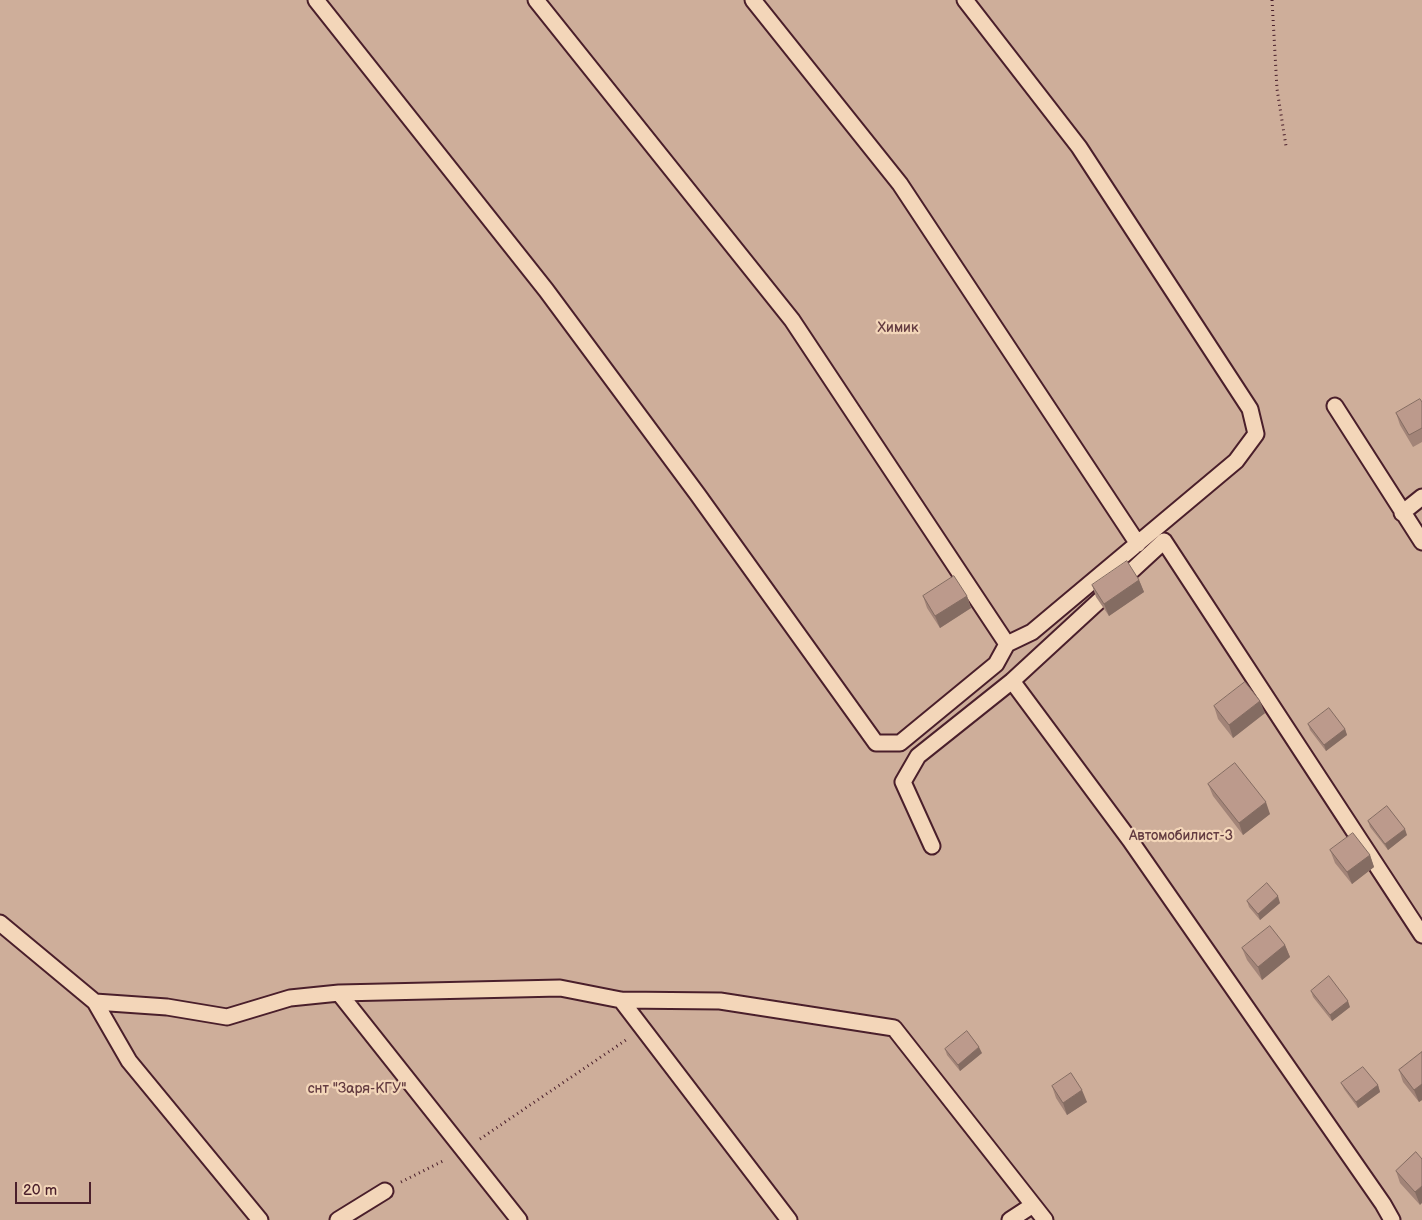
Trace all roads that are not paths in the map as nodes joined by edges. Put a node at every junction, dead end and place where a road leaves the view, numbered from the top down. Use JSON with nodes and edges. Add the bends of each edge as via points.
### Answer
{"nodes":[{"id":1,"x":316,"y":0,"type":"edge"},
{"id":2,"x":536,"y":0,"type":"edge"},
{"id":3,"x":753,"y":0,"type":"edge"},
{"id":4,"x":965,"y":0,"type":"edge"},
{"id":5,"x":1335,"y":406,"type":"dead end"},
{"id":6,"x":1422,"y":497,"type":"edge"},
{"id":7,"x":1402,"y":513,"type":"junction"},
{"id":8,"x":1422,"y":542,"type":"edge"},
{"id":9,"x":1138,"y":544,"type":"junction"},
{"id":10,"x":1007,"y":644,"type":"junction"},
{"id":11,"x":1012,"y":681,"type":"junction"},
{"id":12,"x":932,"y":846,"type":"dead end"},
{"id":13,"x":0,"y":923,"type":"edge"},
{"id":14,"x":1422,"y":935,"type":"edge"},
{"id":15,"x":339,"y":993,"type":"junction"},
{"id":16,"x":621,"y":1000,"type":"junction"},
{"id":17,"x":95,"y":1002,"type":"junction"},
{"id":18,"x":385,"y":1191,"type":"road end"},
{"id":19,"x":1033,"y":1205,"type":"junction"},
{"id":20,"x":260,"y":1220,"type":"edge"},
{"id":21,"x":338,"y":1220,"type":"edge"},
{"id":22,"x":519,"y":1220,"type":"edge"},
{"id":23,"x":790,"y":1220,"type":"edge"},
{"id":24,"x":1010,"y":1220,"type":"edge"},
{"id":25,"x":1045,"y":1220,"type":"edge"},
{"id":26,"x":1392,"y":1220,"type":"edge"}],
"edges":[{"from":1,"to":10,"type":"lane","via":[[546,290],[876,743],[900,743],[996,664]]},
{"from":2,"to":10,"type":"lane","via":[[792,320]]},
{"from":3,"to":9,"type":"lane","via":[[900,184]]},
{"from":4,"to":9,"type":"lane","via":[[1079,147],[1250,409],[1256,434],[1236,461]]},
{"from":5,"to":7,"type":"lane"},
{"from":6,"to":7,"type":"lane"},
{"from":7,"to":8,"type":"lane"},
{"from":9,"to":10,"type":"lane","via":[[1032,632]]},
{"from":11,"to":12,"type":"lane","via":[[918,756],[903,782]]},
{"from":11,"to":14,"type":"lane","via":[[1164,541]]},
{"from":11,"to":26,"type":"lane","via":[[1130,840]]},
{"from":13,"to":17,"type":"lane"},
{"from":15,"to":16,"type":"lane","via":[[560,988]]},
{"from":15,"to":17,"type":"lane","via":[[290,998],[227,1017],[167,1007]]},
{"from":15,"to":22,"type":"lane"},
{"from":16,"to":19,"type":"lane","via":[[720,1001],[894,1028]]},
{"from":16,"to":23,"type":"lane"},
{"from":17,"to":20,"type":"lane","via":[[129,1061]]},
{"from":18,"to":21,"type":"lane"},
{"from":19,"to":24,"type":"lane"},
{"from":19,"to":25,"type":"lane"}]}
